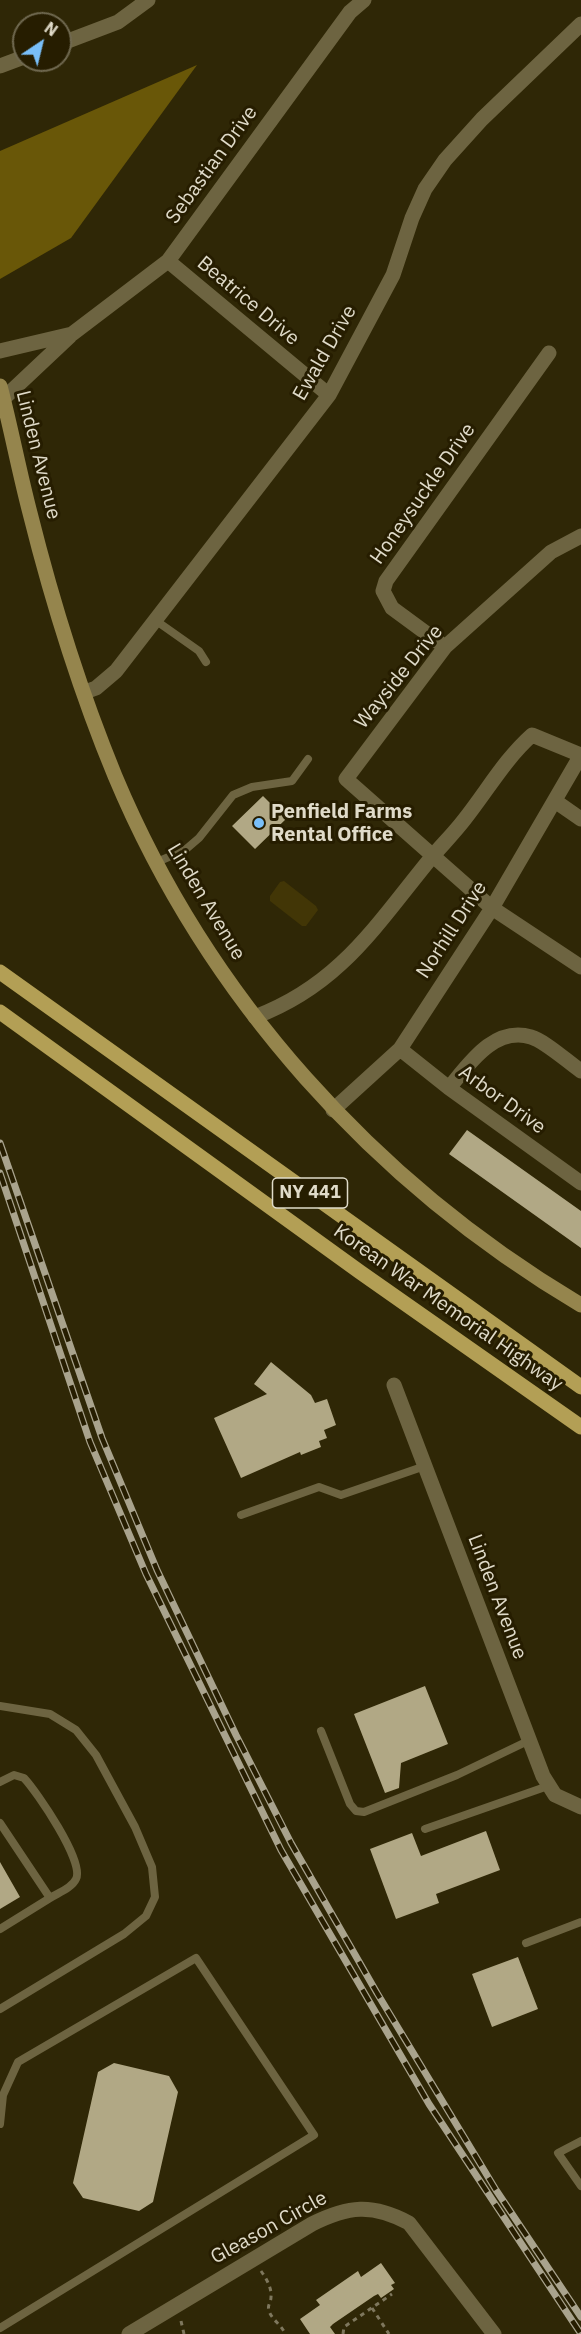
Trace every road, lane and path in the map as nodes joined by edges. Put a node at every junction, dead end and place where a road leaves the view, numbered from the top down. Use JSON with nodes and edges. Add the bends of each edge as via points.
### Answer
{"nodes":[{"id":1,"x":148,"y":0,"type":"edge"},
{"id":2,"x":364,"y":0,"type":"edge"},
{"id":3,"x":581,"y":24,"type":"edge"},
{"id":4,"x":72,"y":39,"type":"edge"},
{"id":5,"x":168,"y":261,"type":"junction"},
{"id":6,"x":72,"y":334,"type":"junction"},
{"id":7,"x":0,"y":351,"type":"edge"},
{"id":8,"x":549,"y":353,"type":"dead end"},
{"id":9,"x":2,"y":393,"type":"edge"},
{"id":10,"x":328,"y":395,"type":"junction"},
{"id":11,"x":581,"y":536,"type":"edge"},
{"id":12,"x":155,"y":620,"type":"junction"},
{"id":13,"x":445,"y":647,"type":"junction"},
{"id":14,"x":206,"y":662,"type":"dead end"},
{"id":15,"x":85,"y":692,"type":"junction"},
{"id":16,"x":581,"y":755,"type":"edge"},
{"id":17,"x":308,"y":759,"type":"dead end"},
{"id":18,"x":555,"y":801,"type":"junction"},
{"id":19,"x":581,"y":819,"type":"edge"},
{"id":20,"x":432,"y":857,"type":"junction"},
{"id":21,"x":157,"y":862,"type":"junction"},
{"id":22,"x":492,"y":908,"type":"junction"},
{"id":23,"x":581,"y":967,"type":"edge"},
{"id":24,"x":0,"y":972,"type":"edge"},
{"id":25,"x":0,"y":1012,"type":"edge"},
{"id":26,"x":255,"y":1017,"type":"junction"},
{"id":27,"x":400,"y":1049,"type":"junction"},
{"id":28,"x":581,"y":1071,"type":"edge"},
{"id":29,"x":449,"y":1088,"type":"junction"},
{"id":30,"x":333,"y":1110,"type":"junction"},
{"id":31,"x":581,"y":1183,"type":"edge"},
{"id":32,"x":581,"y":1305,"type":"edge"},
{"id":33,"x":394,"y":1385,"type":"dead end"},
{"id":34,"x":581,"y":1387,"type":"edge"},
{"id":35,"x":581,"y":1427,"type":"edge"},
{"id":36,"x":424,"y":1466,"type":"junction"},
{"id":37,"x":241,"y":1515,"type":"dead end"},
{"id":38,"x":0,"y":1706,"type":"edge"},
{"id":39,"x":321,"y":1731,"type":"dead end"},
{"id":40,"x":530,"y":1740,"type":"junction"},
{"id":41,"x":0,"y":1782,"type":"edge"},
{"id":42,"x":548,"y":1786,"type":"junction"},
{"id":43,"x":581,"y":1807,"type":"edge"},
{"id":44,"x":0,"y":1823,"type":"edge"},
{"id":45,"x":425,"y":1829,"type":"dead end"},
{"id":46,"x":50,"y":1898,"type":"junction"},
{"id":47,"x":581,"y":1922,"type":"edge"},
{"id":48,"x":0,"y":1929,"type":"edge"},
{"id":49,"x":526,"y":1943,"type":"dead end"},
{"id":50,"x":0,"y":2009,"type":"edge"},
{"id":51,"x":0,"y":2124,"type":"edge"},
{"id":52,"x":581,"y":2141,"type":"edge"},
{"id":53,"x":581,"y":2186,"type":"edge"},
{"id":54,"x":254,"y":2259,"type":"junction"},
{"id":55,"x":392,"y":2294,"type":"dead end"},
{"id":56,"x":371,"y":2308,"type":"junction"},
{"id":57,"x":0,"y":2328,"type":"edge"},
{"id":58,"x":129,"y":2334,"type":"edge"},
{"id":59,"x":285,"y":2334,"type":"edge"},
{"id":60,"x":343,"y":2334,"type":"edge"},
{"id":61,"x":389,"y":2334,"type":"edge"},
{"id":62,"x":494,"y":2334,"type":"edge"}],
"edges":[{"from":1,"to":4,"type":"street","via":[[118,22]]},
{"from":2,"to":5,"type":"street","name":"Sebastian Drive","via":[[350,12]]},
{"from":3,"to":10,"type":"street","name":"Ewald Drive","via":[[482,118],[425,189],[393,275]]},
{"from":5,"to":6,"type":"street","name":"Sebastian Drive"},
{"from":5,"to":10,"type":"street","name":"Beatrice Drive"},
{"from":6,"to":7,"type":"street","name":"Sebastian Drive"},
{"from":6,"to":9,"type":"street","name":"Sebastian Drive"},
{"from":8,"to":13,"type":"street","name":"Honeysuckle Drive","via":[[386,581],[383,591],[392,608]]},
{"from":9,"to":15,"type":"street","name":"Linden Avenue","via":[[46,573]]},
{"from":10,"to":12,"type":"street","name":"Ewald Drive"},
{"from":11,"to":13,"type":"street","name":"Wayside Drive","via":[[551,552]]},
{"from":12,"to":14,"type":"lane","via":[[199,651]]},
{"from":12,"to":15,"type":"street","name":"Ewald Drive","via":[[116,670],[96,688]]},
{"from":13,"to":20,"type":"street","name":"Wayside Drive","via":[[346,779]]},
{"from":15,"to":21,"type":"street","name":"Linden Avenue","via":[[116,776]]},
{"from":16,"to":18,"type":"street","name":"Norhill Drive"},
{"from":16,"to":20,"type":"street","via":[[532,735],[514,751]]},
{"from":17,"to":21,"type":"lane","via":[[292,781],[252,787],[233,795],[199,838],[185,850]]},
{"from":18,"to":19,"type":"street"},
{"from":18,"to":22,"type":"street","name":"Norhill Drive"},
{"from":20,"to":22,"type":"street"},
{"from":20,"to":26,"type":"street","via":[[360,947],[331,975],[279,1008]]},
{"from":21,"to":26,"type":"street","name":"Linden Avenue","via":[[205,944]]},
{"from":22,"to":23,"type":"street"},
{"from":22,"to":27,"type":"street","name":"Norhill Drive"},
{"from":24,"to":34,"type":"main road","name":"Korean War Memorial Highway","number":"NY 441"},
{"from":25,"to":35,"type":"main road","name":"Korean War Memorial Highway","number":"NY 441"},
{"from":26,"to":30,"type":"street","name":"Linden Avenue"},
{"from":27,"to":29,"type":"street","name":"Arbor Drive"},
{"from":27,"to":30,"type":"street","name":"Norhill Drive"},
{"from":28,"to":29,"type":"street","via":[[532,1037],[514,1035],[483,1048]]},
{"from":29,"to":31,"type":"street","name":"Arbor Drive"},
{"from":30,"to":32,"type":"street","name":"Linden Avenue","via":[[459,1224]]},
{"from":33,"to":36,"type":"street","name":"Linden Avenue"},
{"from":36,"to":37,"type":"lane","via":[[340,1495],[319,1487]]},
{"from":36,"to":40,"type":"street","name":"Linden Avenue"},
{"from":38,"to":50,"type":"lane","via":[[50,1714],[76,1730],[96,1755],[135,1827],[152,1867],[155,1898],[146,1917],[124,1934]]},
{"from":39,"to":40,"type":"lane","via":[[350,1804],[356,1811],[364,1812],[457,1775]]},
{"from":40,"to":42,"type":"street","name":"Linden Avenue"},
{"from":41,"to":46,"type":"lane","via":[[14,1776],[24,1778],[73,1853],[78,1873],[75,1881]]},
{"from":42,"to":43,"type":"street","via":[[555,1796]]},
{"from":42,"to":45,"type":"lane"},
{"from":44,"to":46,"type":"lane"},
{"from":46,"to":48,"type":"lane"},
{"from":47,"to":49,"type":"lane"},
{"from":51,"to":57,"type":"lane","via":[[3,2095],[18,2062],[196,1958],[314,2135]]},
{"from":52,"to":53,"type":"lane","via":[[558,2153]]},
{"from":54,"to":58,"type":"street","name":"Gleason Circle"},
{"from":54,"to":59,"type":"path","via":[[268,2282],[270,2313]]},
{"from":54,"to":62,"type":"street","name":"Gleason Circle","via":[[332,2214],[353,2209],[392,2214],[409,2223],[423,2239]]},
{"from":55,"to":56,"type":"path"},
{"from":56,"to":60,"type":"path","via":[[344,2327]]},
{"from":56,"to":61,"type":"path"}]}
